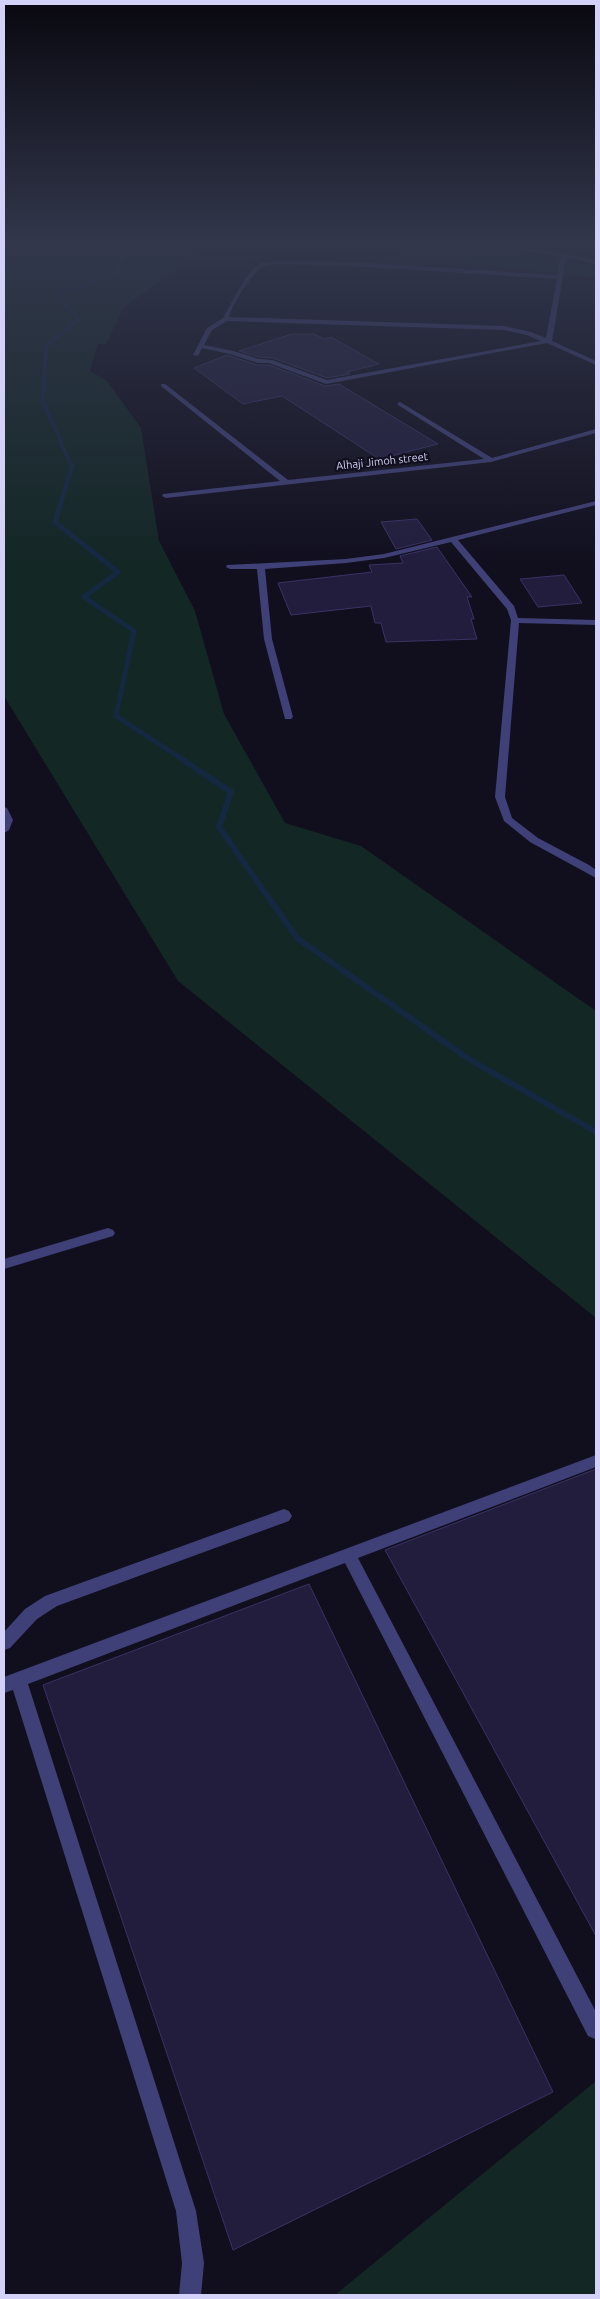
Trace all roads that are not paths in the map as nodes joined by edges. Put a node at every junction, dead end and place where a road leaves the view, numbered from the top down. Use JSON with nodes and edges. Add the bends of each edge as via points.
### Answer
{"nodes":[{"id":1,"x":198,"y":351,"type":"edge"},
{"id":2,"x":227,"y":351,"type":"edge"},
{"id":3,"x":493,"y":351,"type":"edge"},
{"id":4,"x":571,"y":351,"type":"edge"},
{"id":5,"x":196,"y":355,"type":"dead end"},
{"id":6,"x":596,"y":363,"type":"edge"},
{"id":7,"x":163,"y":385,"type":"dead end"},
{"id":8,"x":400,"y":404,"type":"dead end"},
{"id":9,"x":596,"y":431,"type":"edge"},
{"id":10,"x":583,"y":434,"type":"junction"},
{"id":11,"x":596,"y":439,"type":"edge"},
{"id":12,"x":491,"y":460,"type":"junction"},
{"id":13,"x":286,"y":482,"type":"junction"},
{"id":14,"x":166,"y":496,"type":"dead end"},
{"id":15,"x":596,"y":503,"type":"edge"},
{"id":16,"x":453,"y":539,"type":"junction"},
{"id":17,"x":230,"y":567,"type":"dead end"},
{"id":18,"x":262,"y":568,"type":"junction"},
{"id":19,"x":515,"y":620,"type":"junction"},
{"id":20,"x":596,"y":622,"type":"edge"},
{"id":21,"x":288,"y":717,"type":"dead end"},
{"id":22,"x":4,"y":810,"type":"edge"},
{"id":23,"x":4,"y":830,"type":"edge"},
{"id":24,"x":596,"y":875,"type":"edge"},
{"id":25,"x":108,"y":1233,"type":"dead end"},
{"id":26,"x":4,"y":1264,"type":"edge"},
{"id":27,"x":596,"y":1461,"type":"edge"},
{"id":28,"x":284,"y":1516,"type":"dead end"},
{"id":29,"x":348,"y":1554,"type":"junction"},
{"id":30,"x":4,"y":1643,"type":"edge"},
{"id":31,"x":11,"y":1682,"type":"edge"},
{"id":32,"x":594,"y":2029,"type":"dead end"},
{"id":33,"x":190,"y":2295,"type":"edge"}],
"edges":[{"from":1,"to":5,"type":"street"},
{"from":2,"to":3,"type":"street","via":[[258,361],[270,361],[326,382]]},
{"from":4,"to":6,"type":"street"},
{"from":7,"to":13,"type":"street"},
{"from":8,"to":12,"type":"street"},
{"from":9,"to":10,"type":"street","name":"Alhaji Jimoh street"},
{"from":10,"to":11,"type":"street"},
{"from":10,"to":12,"type":"street","name":"Alhaji Jimoh street"},
{"from":12,"to":13,"type":"street","name":"Alhaji Jimoh street"},
{"from":13,"to":14,"type":"street","name":"Alhaji Jimoh street"},
{"from":15,"to":16,"type":"street"},
{"from":16,"to":18,"type":"street","via":[[384,556]]},
{"from":16,"to":19,"type":"street","via":[[511,608]]},
{"from":17,"to":18,"type":"street"},
{"from":18,"to":21,"type":"street","via":[[268,639]]},
{"from":19,"to":20,"type":"street"},
{"from":19,"to":24,"type":"street","via":[[500,797],[508,819],[534,840]]},
{"from":22,"to":23,"type":"street","via":[[8,820]]},
{"from":25,"to":26,"type":"street"},
{"from":27,"to":29,"type":"street"},
{"from":28,"to":30,"type":"street","via":[[51,1601],[31,1614]]},
{"from":29,"to":31,"type":"street"},
{"from":29,"to":32,"type":"street"},
{"from":31,"to":33,"type":"street","via":[[186,2211],[193,2263]]}]}
